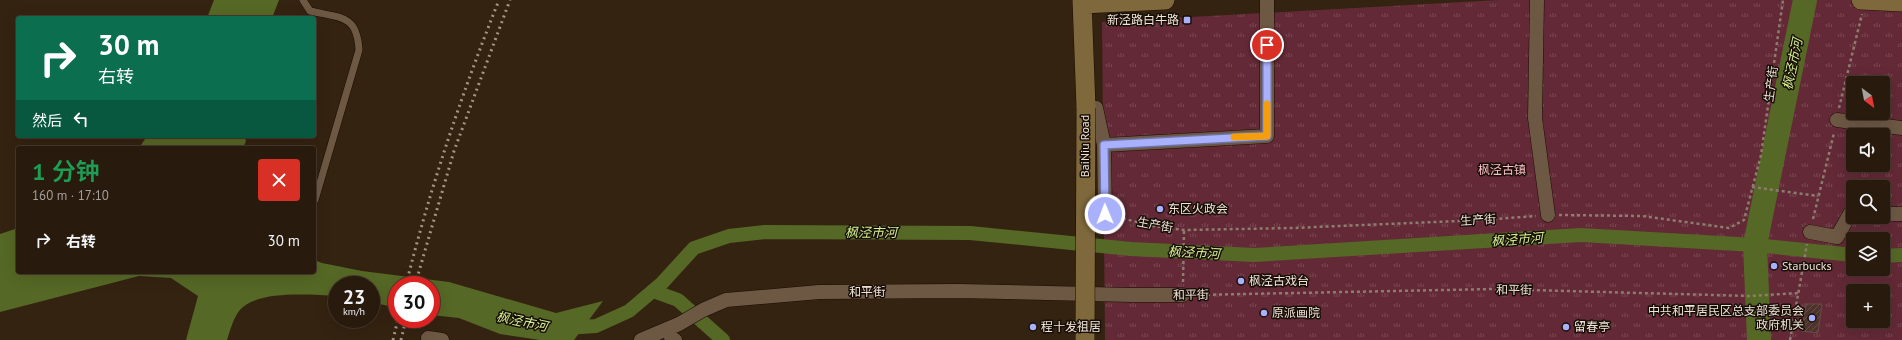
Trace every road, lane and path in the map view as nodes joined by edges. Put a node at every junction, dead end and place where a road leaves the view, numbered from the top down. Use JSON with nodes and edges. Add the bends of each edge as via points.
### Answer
{"nodes":[{"id":1,"x":303,"y":0,"type":"edge"},
{"id":2,"x":1165,"y":0,"type":"edge"},
{"id":3,"x":1267,"y":0,"type":"edge"},
{"id":4,"x":1538,"y":0,"type":"edge"},
{"id":5,"x":1783,"y":0,"type":"edge"},
{"id":6,"x":1861,"y":0,"type":"edge"},
{"id":7,"x":1082,"y":2,"type":"edge"},
{"id":8,"x":1902,"y":2,"type":"edge"},
{"id":9,"x":1086,"y":108,"type":"junction"},
{"id":10,"x":1837,"y":120,"type":"dead end"},
{"id":11,"x":1902,"y":128,"type":"edge"},
{"id":12,"x":1104,"y":145,"type":"junction"},
{"id":13,"x":1752,"y":187,"type":"junction"},
{"id":14,"x":1818,"y":196,"type":"dead end"},
{"id":15,"x":316,"y":197,"type":"edge"},
{"id":16,"x":1105,"y":214,"type":"joint"},
{"id":17,"x":1890,"y":214,"type":"edge"},
{"id":18,"x":1902,"y":214,"type":"edge"},
{"id":19,"x":1548,"y":215,"type":"junction"},
{"id":20,"x":1846,"y":221,"type":"edge"},
{"id":21,"x":1184,"y":230,"type":"junction"},
{"id":22,"x":1810,"y":232,"type":"joint"},
{"id":23,"x":1798,"y":293,"type":"junction"},
{"id":24,"x":1183,"y":295,"type":"junction"},
{"id":25,"x":674,"y":331,"type":"edge"},
{"id":26,"x":428,"y":338,"type":"dead end"},
{"id":27,"x":442,"y":340,"type":"edge"},
{"id":28,"x":641,"y":340,"type":"edge"},
{"id":29,"x":1085,"y":340,"type":"edge"},
{"id":30,"x":1790,"y":340,"type":"edge"}],
"edges":[{"from":1,"to":15,"type":"lane","via":[[310,11],[346,19],[355,27],[359,50]]},
{"from":2,"to":7,"type":"street"},
{"from":3,"to":12,"type":"street","via":[[1267,136]]},
{"from":4,"to":19,"type":"street","via":[[1535,118]]},
{"from":5,"to":13,"type":"path","name":"生产街","via":[[1761,155]]},
{"from":6,"to":8,"type":"street"},
{"from":7,"to":9,"type":"street","name":"BaiNiu Road"},
{"from":9,"to":12,"type":"street","via":[[1096,108]]},
{"from":9,"to":29,"type":"street","name":"BaiNiu Road","bridge":true},
{"from":10,"to":11,"type":"street"},
{"from":12,"to":16,"type":"street"},
{"from":13,"to":14,"type":"path"},
{"from":13,"to":19,"type":"path","name":"生产街","via":[[1744,220],[1729,228],[1642,216]]},
{"from":16,"to":21,"type":"path","name":"生产街","via":[[1154,226]]},
{"from":17,"to":18,"type":"street"},
{"from":19,"to":21,"type":"path","name":"生产街","via":[[1309,228]]},
{"from":20,"to":22,"type":"street","via":[[1837,237]]},
{"from":21,"to":24,"type":"path"},
{"from":22,"to":23,"type":"path"},
{"from":23,"to":24,"type":"path","name":"和平街","via":[[1750,296],[1494,289]]},
{"from":23,"to":30,"type":"path"},
{"from":24,"to":25,"type":"street","name":"和平街","via":[[959,291],[819,292],[726,300],[703,310]]},
{"from":25,"to":28,"type":"street","name":"和平街"},
{"from":26,"to":27,"type":"street"}]}
